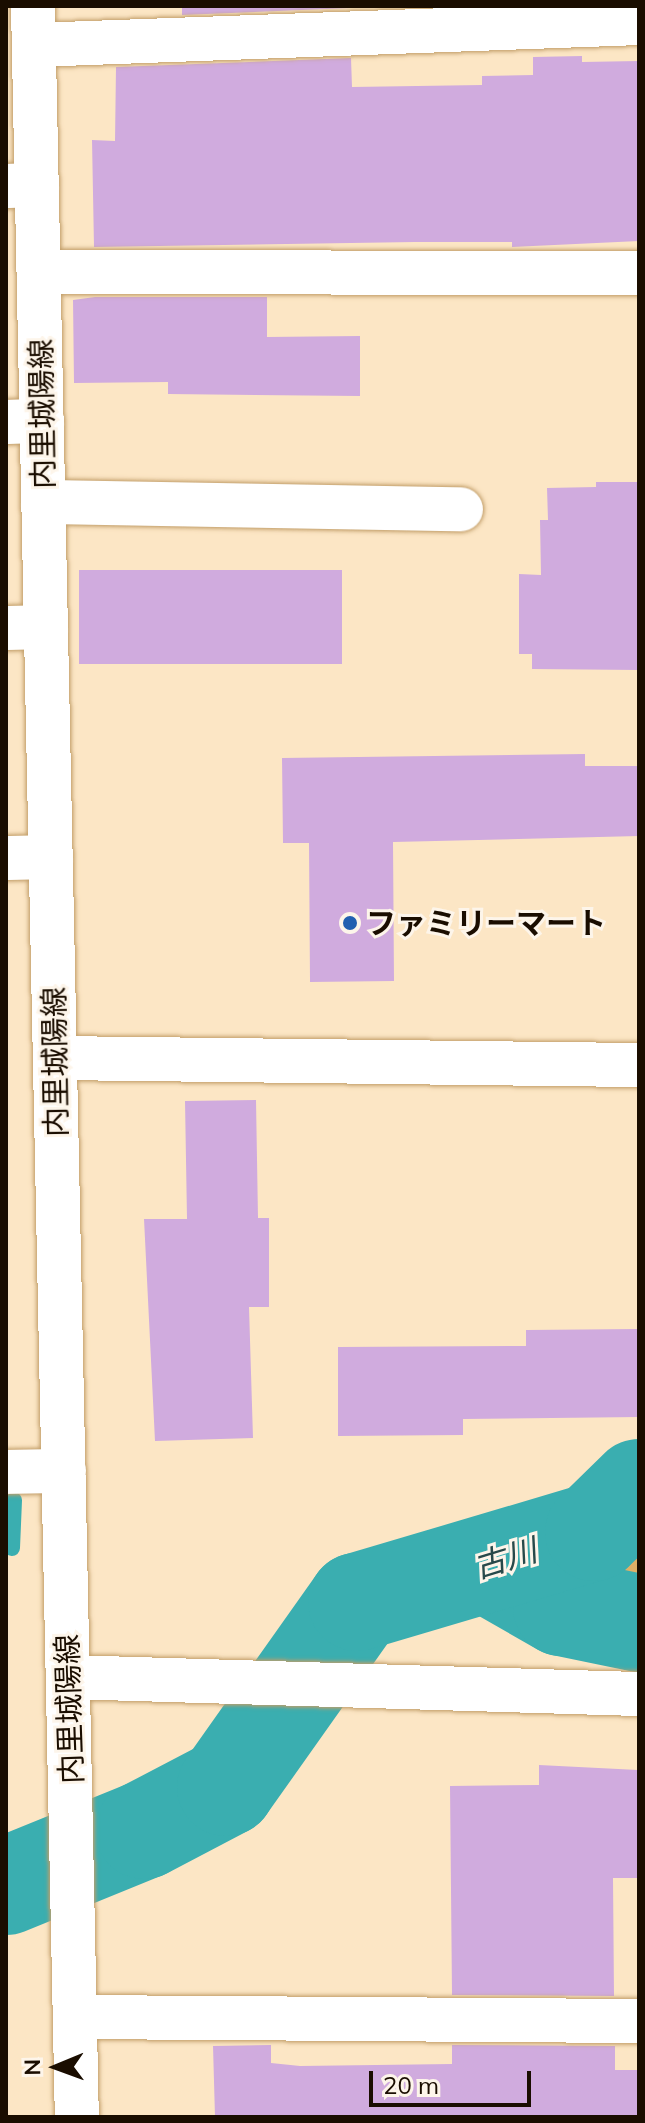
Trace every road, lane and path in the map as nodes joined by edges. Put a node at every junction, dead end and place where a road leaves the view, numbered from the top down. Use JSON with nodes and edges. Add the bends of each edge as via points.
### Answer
{"nodes":[{"id":1,"x":639,"y":23,"type":"edge"},
{"id":2,"x":33,"y":25,"type":"edge"},
{"id":3,"x":22,"y":185,"type":"edge"},
{"id":4,"x":39,"y":272,"type":"junction"},
{"id":5,"x":639,"y":273,"type":"edge"},
{"id":6,"x":24,"y":422,"type":"edge"},
{"id":7,"x":43,"y":502,"type":"junction"},
{"id":8,"x":461,"y":509,"type":"dead end"},
{"id":9,"x":26,"y":628,"type":"edge"},
{"id":10,"x":51,"y":857,"type":"junction"},
{"id":11,"x":6,"y":858,"type":"edge"},
{"id":12,"x":55,"y":1058,"type":"junction"},
{"id":13,"x":639,"y":1065,"type":"edge"},
{"id":14,"x":64,"y":1471,"type":"junction"},
{"id":15,"x":6,"y":1472,"type":"edge"},
{"id":16,"x":68,"y":1677,"type":"junction"},
{"id":17,"x":639,"y":1694,"type":"edge"},
{"id":18,"x":75,"y":1998,"type":"junction"},
{"id":19,"x":639,"y":2021,"type":"edge"},
{"id":20,"x":77,"y":2117,"type":"edge"}],
"edges":[{"from":1,"to":2,"type":"street"},
{"from":2,"to":3,"type":"street","name":"内里城陽線"},
{"from":3,"to":4,"type":"street","name":"内里城陽線"},
{"from":4,"to":5,"type":"street"},
{"from":4,"to":6,"type":"street","name":"内里城陽線"},
{"from":6,"to":7,"type":"street","name":"内里城陽線"},
{"from":7,"to":8,"type":"street"},
{"from":7,"to":9,"type":"street","name":"内里城陽線"},
{"from":9,"to":10,"type":"street","name":"内里城陽線"},
{"from":10,"to":11,"type":"street"},
{"from":10,"to":12,"type":"street","name":"内里城陽線"},
{"from":12,"to":13,"type":"street"},
{"from":12,"to":14,"type":"street","name":"内里城陽線"},
{"from":14,"to":15,"type":"street"},
{"from":14,"to":16,"type":"street","name":"内里城陽線"},
{"from":16,"to":17,"type":"street"},
{"from":16,"to":18,"type":"street","name":"内里城陽線"},
{"from":18,"to":19,"type":"street"},
{"from":18,"to":20,"type":"street","name":"内里城陽線"}]}
